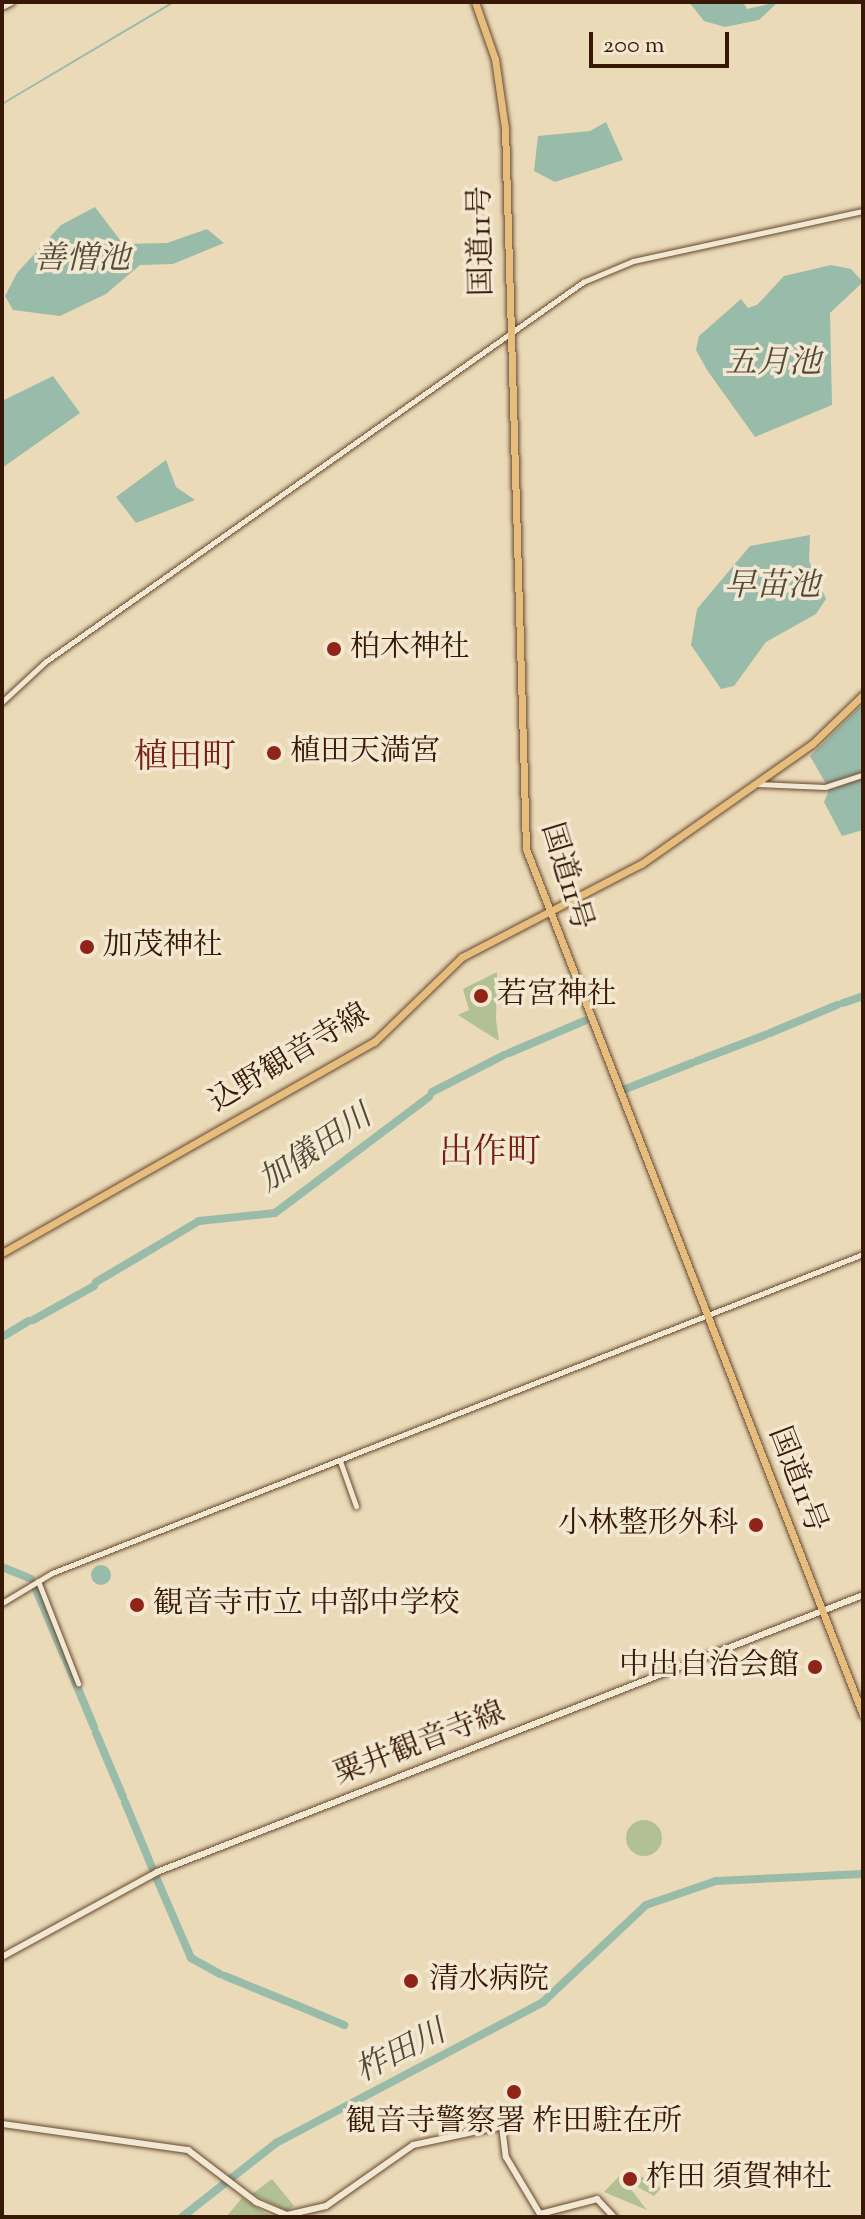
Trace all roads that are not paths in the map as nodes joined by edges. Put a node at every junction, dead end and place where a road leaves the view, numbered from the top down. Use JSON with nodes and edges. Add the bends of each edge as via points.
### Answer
{"nodes":[{"id":1,"x":12,"y":2,"type":"edge"},
{"id":2,"x":475,"y":2,"type":"edge"},
{"id":3,"x":2,"y":7,"type":"edge"},
{"id":4,"x":863,"y":211,"type":"edge"},
{"id":5,"x":509,"y":338,"type":"junction"},
{"id":6,"x":863,"y":695,"type":"edge"},
{"id":7,"x":2,"y":702,"type":"edge"},
{"id":8,"x":863,"y":775,"type":"edge"},
{"id":9,"x":756,"y":784,"type":"junction"},
{"id":10,"x":547,"y":912,"type":"junction"},
{"id":11,"x":2,"y":1253,"type":"edge"},
{"id":12,"x":863,"y":1254,"type":"edge"},
{"id":13,"x":705,"y":1317,"type":"junction"},
{"id":14,"x":340,"y":1461,"type":"junction"},
{"id":15,"x":356,"y":1506,"type":"dead end"},
{"id":16,"x":38,"y":1581,"type":"junction"},
{"id":17,"x":863,"y":1595,"type":"edge"},
{"id":18,"x":2,"y":1603,"type":"edge"},
{"id":19,"x":822,"y":1611,"type":"junction"},
{"id":20,"x":78,"y":1683,"type":"dead end"},
{"id":21,"x":863,"y":1715,"type":"edge"},
{"id":22,"x":2,"y":1957,"type":"edge"},
{"id":23,"x":2,"y":2124,"type":"edge"},
{"id":24,"x":614,"y":2217,"type":"edge"}],
"edges":[{"from":1,"to":3,"type":"street"},
{"from":2,"to":5,"type":"main road","name":"国道11号","via":[[504,110]]},
{"from":4,"to":5,"type":"street","via":[[619,266],[573,289]]},
{"from":5,"to":7,"type":"street","via":[[90,630]]},
{"from":5,"to":10,"type":"main road","name":"国道11号","via":[[519,789],[526,849]]},
{"from":6,"to":9,"type":"main road","name":"込野観音寺線"},
{"from":8,"to":9,"type":"street","via":[[825,787]]},
{"from":9,"to":10,"type":"main road","name":"込野観音寺線","via":[[641,864]]},
{"from":10,"to":11,"type":"main road","name":"込野観音寺線","via":[[462,957],[374,1042]]},
{"from":10,"to":13,"type":"main road","name":"国道11号"},
{"from":12,"to":13,"type":"street"},
{"from":13,"to":14,"type":"street"},
{"from":13,"to":19,"type":"main road","name":"国道11号"},
{"from":14,"to":15,"type":"street"},
{"from":14,"to":16,"type":"street"},
{"from":16,"to":18,"type":"street"},
{"from":16,"to":20,"type":"street"},
{"from":17,"to":19,"type":"main road","name":"粟井観音寺線"},
{"from":19,"to":21,"type":"main road","name":"国道11号"},
{"from":19,"to":22,"type":"main road","name":"粟井観音寺線","via":[[156,1873]]},
{"from":23,"to":24,"type":"main road","via":[[182,2149],[276,2213],[314,2212],[413,2145],[502,2126],[506,2157],[540,2214],[597,2199]]}]}
